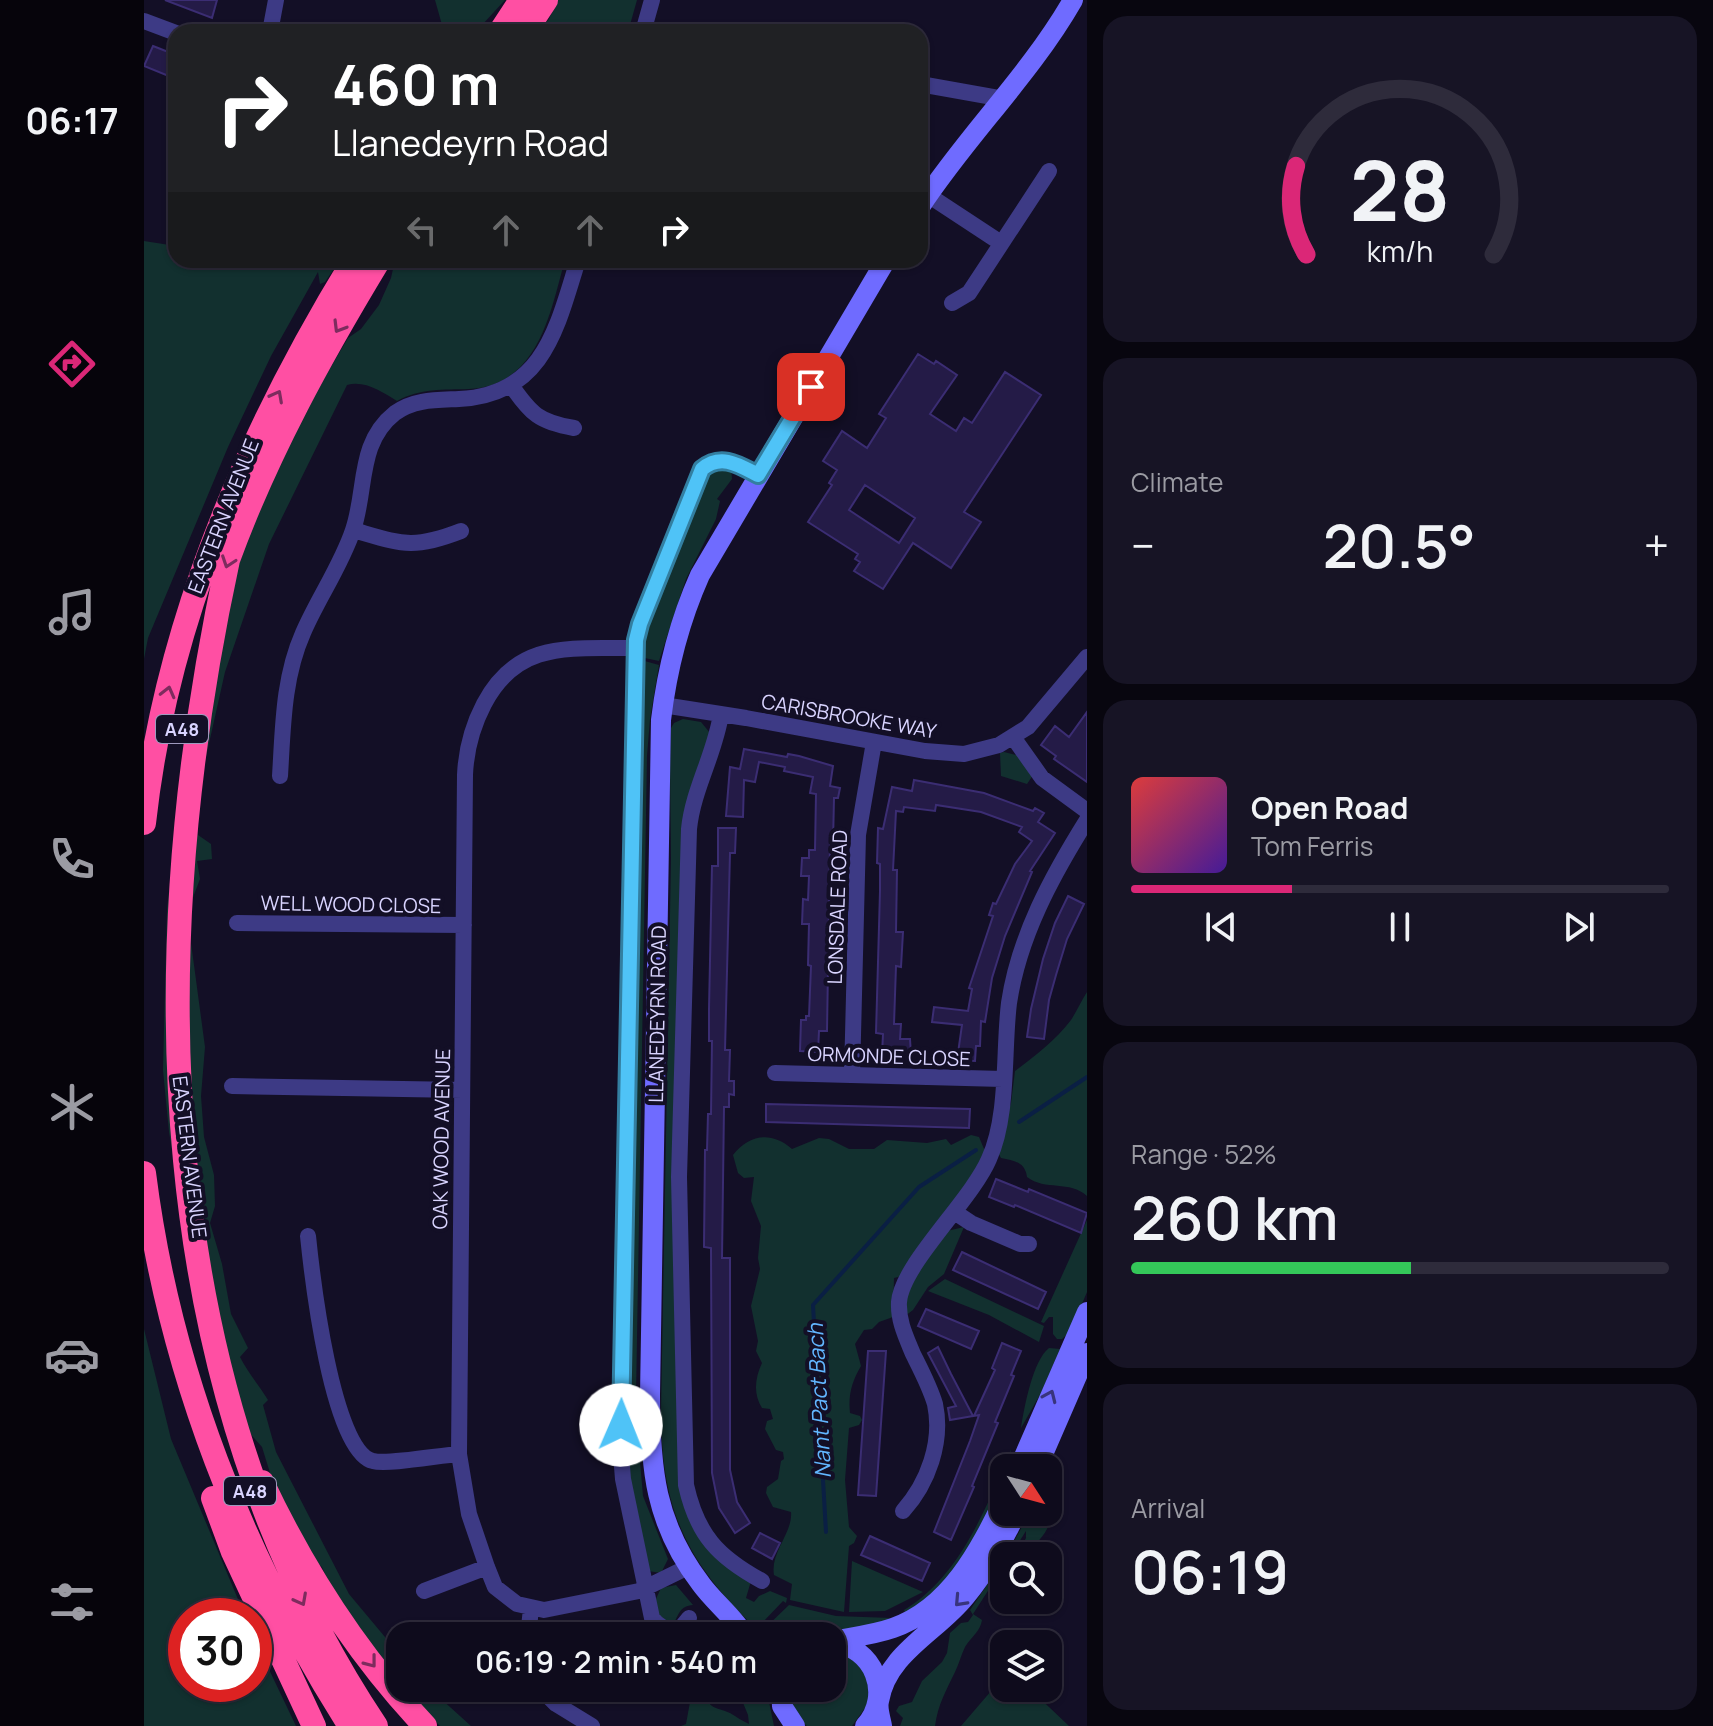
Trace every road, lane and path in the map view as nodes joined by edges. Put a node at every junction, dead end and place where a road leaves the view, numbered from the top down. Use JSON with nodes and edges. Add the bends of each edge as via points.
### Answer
{"nodes":[{"id":1,"x":276,"y":0,"type":"edge"},
{"id":2,"x":521,"y":0,"type":"edge"},
{"id":3,"x":546,"y":0,"type":"edge"},
{"id":4,"x":652,"y":0,"type":"edge"},
{"id":5,"x":1073,"y":0,"type":"edge"},
{"id":6,"x":144,"y":21,"type":"edge"},
{"id":7,"x":272,"y":24,"type":"edge"},
{"id":8,"x":505,"y":24,"type":"edge"},
{"id":9,"x":530,"y":24,"type":"edge"},
{"id":10,"x":645,"y":24,"type":"edge"},
{"id":11,"x":168,"y":30,"type":"edge"},
{"id":12,"x":928,"y":85,"type":"edge"},
{"id":13,"x":1004,"y":99,"type":"junction"},
{"id":14,"x":1049,"y":171,"type":"dead end"},
{"id":15,"x":928,"y":195,"type":"edge"},
{"id":16,"x":928,"y":203,"type":"edge"},
{"id":17,"x":1001,"y":243,"type":"junction"},
{"id":18,"x":349,"y":268,"type":"edge"},
{"id":19,"x":374,"y":268,"type":"edge"},
{"id":20,"x":575,"y":268,"type":"edge"},
{"id":21,"x":881,"y":268,"type":"edge"},
{"id":22,"x":952,"y":303,"type":"dead end"},
{"id":23,"x":511,"y":385,"type":"junction"},
{"id":24,"x":574,"y":428,"type":"dead end"},
{"id":25,"x":758,"y":475,"type":"junction"},
{"id":26,"x":353,"y":530,"type":"junction"},
{"id":27,"x":461,"y":531,"type":"dead end"},
{"id":28,"x":635,"y":648,"type":"junction"},
{"id":29,"x":1087,"y":657,"type":"edge"},
{"id":30,"x":663,"y":705,"type":"junction"},
{"id":31,"x":721,"y":714,"type":"junction"},
{"id":32,"x":1013,"y":737,"type":"junction"},
{"id":33,"x":874,"y":742,"type":"junction"},
{"id":34,"x":280,"y":776,"type":"dead end"},
{"id":35,"x":1087,"y":811,"type":"edge"},
{"id":36,"x":1087,"y":820,"type":"edge"},
{"id":37,"x":144,"y":823,"type":"edge"},
{"id":38,"x":160,"y":867,"type":"dead end"},
{"id":39,"x":237,"y":923,"type":"dead end"},
{"id":40,"x":464,"y":925,"type":"junction"},
{"id":41,"x":775,"y":1073,"type":"dead end"},
{"id":42,"x":852,"y":1075,"type":"junction"},
{"id":43,"x":1003,"y":1079,"type":"junction"},
{"id":44,"x":232,"y":1086,"type":"dead end"},
{"id":45,"x":462,"y":1090,"type":"junction"},
{"id":46,"x":161,"y":1144,"type":"dead end"},
{"id":47,"x":144,"y":1173,"type":"edge"},
{"id":48,"x":956,"y":1213,"type":"junction"},
{"id":49,"x":308,"y":1236,"type":"dead end"},
{"id":50,"x":1029,"y":1244,"type":"dead end"},
{"id":51,"x":1087,"y":1312,"type":"edge"},
{"id":52,"x":174,"y":1331,"type":"junction"},
{"id":53,"x":1087,"y":1353,"type":"edge"},
{"id":54,"x":209,"y":1376,"type":"junction"},
{"id":55,"x":459,"y":1454,"type":"junction"},
{"id":56,"x":1025,"y":1454,"type":"edge"},
{"id":57,"x":1043,"y":1454,"type":"edge"},
{"id":58,"x":903,"y":1511,"type":"dead end"},
{"id":59,"x":990,"y":1524,"type":"edge"},
{"id":60,"x":1009,"y":1526,"type":"edge"},
{"id":61,"x":487,"y":1567,"type":"junction"},
{"id":62,"x":688,"y":1567,"type":"junction"},
{"id":63,"x":762,"y":1581,"type":"dead end"},
{"id":64,"x":645,"y":1590,"type":"junction"},
{"id":65,"x":424,"y":1591,"type":"dead end"},
{"id":66,"x":531,"y":1609,"type":"junction"},
{"id":67,"x":689,"y":1618,"type":"dead end"},
{"id":68,"x":530,"y":1622,"type":"edge"},
{"id":69,"x":736,"y":1622,"type":"edge"},
{"id":70,"x":846,"y":1639,"type":"edge"},
{"id":71,"x":846,"y":1646,"type":"edge"},
{"id":72,"x":554,"y":1702,"type":"edge"},
{"id":73,"x":782,"y":1702,"type":"edge"},
{"id":74,"x":878,"y":1703,"type":"junction"},
{"id":75,"x":314,"y":1726,"type":"edge"},
{"id":76,"x":350,"y":1726,"type":"edge"},
{"id":77,"x":376,"y":1726,"type":"edge"},
{"id":78,"x":425,"y":1726,"type":"edge"},
{"id":79,"x":592,"y":1726,"type":"edge"},
{"id":80,"x":795,"y":1726,"type":"edge"},
{"id":81,"x":865,"y":1726,"type":"edge"},
{"id":82,"x":882,"y":1726,"type":"edge"}],
"edges":[{"from":1,"to":7,"type":"street"},
{"from":2,"to":8,"type":"highway"},
{"from":3,"to":9,"type":"highway"},
{"from":4,"to":10,"type":"street"},
{"from":5,"to":13,"type":"street"},
{"from":6,"to":11,"type":"street"},
{"from":12,"to":13,"type":"street"},
{"from":13,"to":15,"type":"street"},
{"from":14,"to":17,"type":"street"},
{"from":16,"to":17,"type":"street"},
{"from":17,"to":22,"type":"street","via":[[969,293]]},
{"from":37,"to":18,"type":"highway","name":"EASTERN AVENUE","number":"A48","one_way":true,"via":[[161,722],[208,556],[268,411]]},
{"from":19,"to":38,"type":"highway","name":"EASTERN AVENUE","number":"A48","one_way":true,"via":[[288,419],[228,561],[183,723]]},
{"from":20,"to":23,"type":"street","via":[[552,339],[537,363]]},
{"from":21,"to":25,"type":"street","name":"LLANEDEYRN ROAD"},
{"from":23,"to":24,"type":"street","via":[[533,415]]},
{"from":23,"to":26,"type":"street","via":[[479,397],[419,402],[390,418],[367,452]]},
{"from":25,"to":28,"type":"street","name":"LLANEDEYRN ROAD","via":[[727,461],[702,469]]},
{"from":25,"to":30,"type":"street","name":"LLANEDEYRN ROAD","via":[[693,592],[669,665]]},
{"from":26,"to":27,"type":"street","via":[[415,545]]},
{"from":26,"to":34,"type":"street","via":[[293,662]]},
{"from":28,"to":40,"type":"street","name":"OAK WOOD AVENUE","via":[[536,654],[507,671],[492,690],[473,729],[466,759]]},
{"from":28,"to":64,"type":"street","name":"LLANEDEYRN ROAD","via":[[621,1454]]},
{"from":29,"to":32,"type":"street","name":"CARISBROOKE WAY","via":[[1035,720]]},
{"from":30,"to":31,"type":"street","name":"CARISBROOKE WAY"},
{"from":30,"to":62,"type":"street","name":"LLANEDEYRN ROAD","via":[[650,1443],[664,1518]]},
{"from":31,"to":33,"type":"street","name":"CARISBROOKE WAY"},
{"from":31,"to":63,"type":"street","name":"LLANEDEYRN ROAD","via":[[714,752],[693,801],[688,844],[679,1163],[685,1476],[690,1505],[707,1538],[728,1561]]},
{"from":32,"to":33,"type":"street","name":"CARISBROOKE WAY","via":[[988,749],[950,754]]},
{"from":32,"to":35,"type":"street","via":[[1042,778]]},
{"from":33,"to":42,"type":"street","name":"LONSDALE ROAD","via":[[858,835]]},
{"from":36,"to":43,"type":"street","via":[[1048,886],[1020,957],[1010,999]]},
{"from":39,"to":40,"type":"street","name":"WELL WOOD CLOSE"},
{"from":40,"to":45,"type":"street","name":"OAK WOOD AVENUE"},
{"from":41,"to":42,"type":"street","name":"ORMONDE CLOSE"},
{"from":42,"to":43,"type":"street","name":"ORMONDE CLOSE"},
{"from":43,"to":48,"type":"street","via":[[990,1157]]},
{"from":44,"to":45,"type":"street"},
{"from":45,"to":55,"type":"street","name":"OAK WOOD AVENUE"},
{"from":46,"to":54,"type":"highway","name":"EASTERN AVENUE","number":"A48","via":[[183,1280]]},
{"from":47,"to":52,"type":"highway","number":"A48"},
{"from":48,"to":50,"type":"street"},
{"from":48,"to":58,"type":"street","via":[[912,1270],[899,1300],[902,1326],[934,1403],[937,1431],[924,1478]]},
{"from":49,"to":55,"type":"street","via":[[322,1342],[356,1450],[373,1461]]},
{"from":56,"to":51,"type":"street","one_way":true},
{"from":52,"to":75,"type":"highway","number":"A48","via":[[196,1452],[233,1552]]},
{"from":52,"to":76,"type":"highway","number":"A48","via":[[232,1504],[276,1601]]},
{"from":53,"to":57,"type":"street"},
{"from":54,"to":77,"type":"highway","name":"EASTERN AVENUE","number":"A48","one_way":true,"via":[[247,1486],[285,1570]]},
{"from":54,"to":78,"type":"highway","number":"A48","one_way":true,"via":[[316,1585]]},
{"from":55,"to":61,"type":"street","name":"OAK WOOD AVENUE","via":[[469,1514]]},
{"from":59,"to":70,"type":"street","via":[[956,1583],[928,1610],[892,1628]]},
{"from":60,"to":74,"type":"street","one_way":true,"via":[[962,1601],[906,1651]]},
{"from":61,"to":65,"type":"street"},
{"from":61,"to":66,"type":"street","name":"OAK WOOD AVENUE","via":[[499,1591]]},
{"from":62,"to":64,"type":"street"},
{"from":62,"to":69,"type":"street","name":"LLANEDEYRN ROAD"},
{"from":64,"to":66,"type":"street"},
{"from":64,"to":67,"type":"street","name":"LLANEDEYRN ROAD","via":[[652,1618],[663,1628],[680,1629]]},
{"from":66,"to":68,"type":"street"},
{"from":71,"to":74,"type":"street","via":[[875,1671]]},
{"from":72,"to":79,"type":"street"},
{"from":73,"to":80,"type":"street"},
{"from":74,"to":81,"type":"street"},
{"from":74,"to":82,"type":"street"}]}
